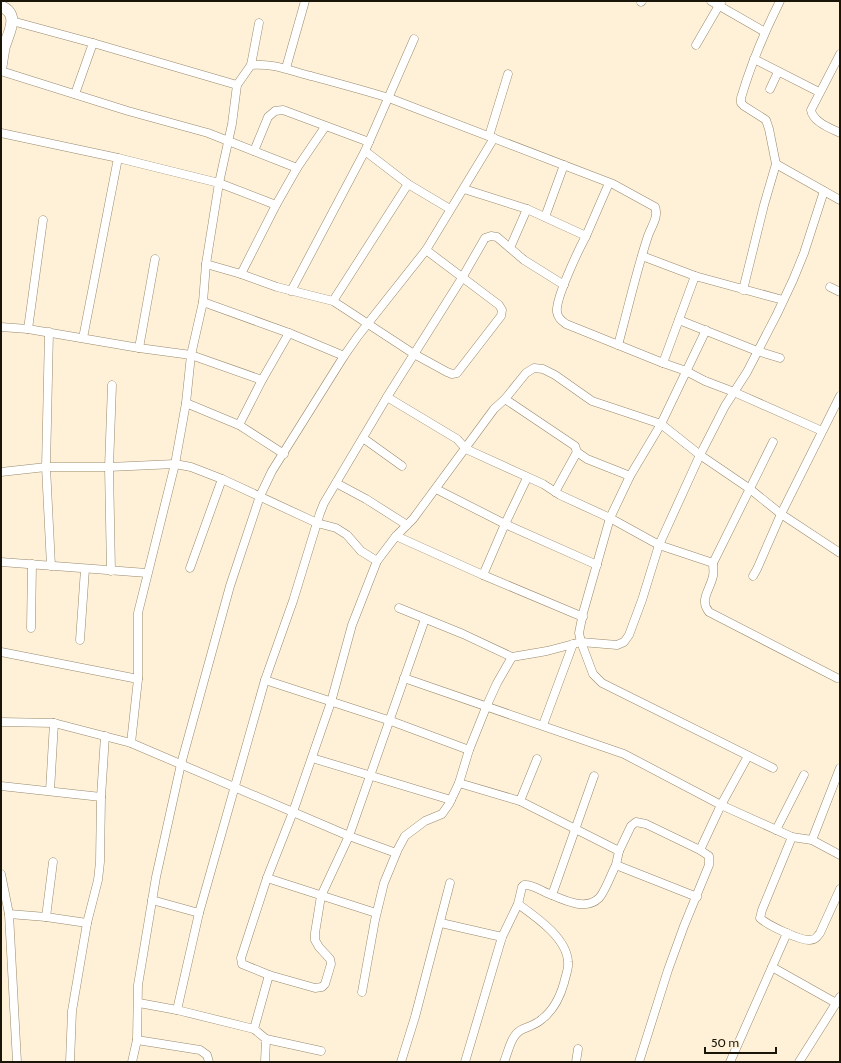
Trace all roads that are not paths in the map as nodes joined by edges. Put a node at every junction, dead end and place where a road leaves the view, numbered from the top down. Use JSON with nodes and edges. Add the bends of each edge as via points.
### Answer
{"nodes":[{"id":1,"x":305,"y":1,"type":"edge"},
{"id":2,"x":711,"y":1,"type":"edge"},
{"id":3,"x":780,"y":1,"type":"edge"},
{"id":4,"x":720,"y":3,"type":"edge"},
{"id":5,"x":1,"y":6,"type":"edge"},
{"id":6,"x":12,"y":21,"type":"junction"},
{"id":7,"x":259,"y":23,"type":"dead end"},
{"id":8,"x":765,"y":32,"type":"junction"},
{"id":9,"x":414,"y":39,"type":"dead end"},
{"id":10,"x":93,"y":43,"type":"junction"},
{"id":11,"x":696,"y":45,"type":"dead end"},
{"id":12,"x":840,"y":54,"type":"edge"},
{"id":13,"x":754,"y":59,"type":"junction"},
{"id":14,"x":251,"y":65,"type":"junction"},
{"id":15,"x":1,"y":66,"type":"edge"},
{"id":16,"x":286,"y":68,"type":"junction"},
{"id":17,"x":1,"y":71,"type":"edge"},
{"id":18,"x":778,"y":72,"type":"junction"},
{"id":19,"x":508,"y":74,"type":"dead end"},
{"id":20,"x":237,"y":86,"type":"junction"},
{"id":21,"x":770,"y":89,"type":"dead end"},
{"id":22,"x":819,"y":92,"type":"junction"},
{"id":23,"x":75,"y":94,"type":"junction"},
{"id":24,"x":389,"y":98,"type":"junction"},
{"id":25,"x":325,"y":127,"type":"junction"},
{"id":26,"x":1,"y":133,"type":"edge"},
{"id":27,"x":840,"y":133,"type":"edge"},
{"id":28,"x":491,"y":137,"type":"junction"},
{"id":29,"x":228,"y":142,"type":"junction"},
{"id":30,"x":369,"y":142,"type":"junction"},
{"id":31,"x":254,"y":151,"type":"junction"},
{"id":32,"x":366,"y":151,"type":"junction"},
{"id":33,"x":118,"y":158,"type":"junction"},
{"id":34,"x":776,"y":164,"type":"junction"},
{"id":35,"x":564,"y":165,"type":"junction"},
{"id":36,"x":296,"y":168,"type":"junction"},
{"id":37,"x":219,"y":183,"type":"junction"},
{"id":38,"x":608,"y":183,"type":"junction"},
{"id":39,"x":408,"y":184,"type":"junction"},
{"id":40,"x":464,"y":189,"type":"junction"},
{"id":41,"x":824,"y":191,"type":"junction"},
{"id":42,"x":840,"y":200,"type":"edge"},
{"id":43,"x":276,"y":204,"type":"junction"},
{"id":44,"x":450,"y":209,"type":"junction"},
{"id":45,"x":527,"y":209,"type":"junction"},
{"id":46,"x":545,"y":217,"type":"junction"},
{"id":47,"x":43,"y":220,"type":"dead end"},
{"id":48,"x":586,"y":236,"type":"junction"},
{"id":49,"x":510,"y":248,"type":"junction"},
{"id":50,"x":426,"y":250,"type":"junction"},
{"id":51,"x":642,"y":256,"type":"junction"},
{"id":52,"x":155,"y":259,"type":"dead end"},
{"id":53,"x":206,"y":264,"type":"junction"},
{"id":54,"x":241,"y":274,"type":"junction"},
{"id":55,"x":695,"y":276,"type":"junction"},
{"id":56,"x":462,"y":278,"type":"junction"},
{"id":57,"x":564,"y":285,"type":"junction"},
{"id":58,"x":830,"y":287,"type":"dead end"},
{"id":59,"x":743,"y":290,"type":"junction"},
{"id":60,"x":291,"y":291,"type":"junction"},
{"id":61,"x":840,"y":292,"type":"edge"},
{"id":62,"x":783,"y":300,"type":"junction"},
{"id":63,"x":333,"y":301,"type":"junction"},
{"id":64,"x":204,"y":302,"type":"junction"},
{"id":65,"x":679,"y":320,"type":"junction"},
{"id":66,"x":367,"y":324,"type":"junction"},
{"id":67,"x":1,"y":327,"type":"edge"},
{"id":68,"x":28,"y":329,"type":"junction"},
{"id":69,"x":706,"y":330,"type":"junction"},
{"id":70,"x":49,"y":332,"type":"junction"},
{"id":71,"x":289,"y":333,"type":"junction"},
{"id":72,"x":83,"y":338,"type":"junction"},
{"id":73,"x":618,"y":345,"type":"junction"},
{"id":74,"x":139,"y":348,"type":"junction"},
{"id":75,"x":757,"y":352,"type":"junction"},
{"id":76,"x":414,"y":354,"type":"junction"},
{"id":77,"x":191,"y":355,"type":"junction"},
{"id":78,"x":344,"y":356,"type":"junction"},
{"id":79,"x":780,"y":358,"type":"dead end"},
{"id":80,"x":663,"y":363,"type":"junction"},
{"id":81,"x":686,"y":371,"type":"junction"},
{"id":82,"x":262,"y":380,"type":"junction"},
{"id":83,"x":112,"y":385,"type":"dead end"},
{"id":84,"x":734,"y":392,"type":"junction"},
{"id":85,"x":840,"y":396,"type":"edge"},
{"id":86,"x":387,"y":397,"type":"junction"},
{"id":87,"x":505,"y":399,"type":"junction"},
{"id":88,"x":186,"y":403,"type":"junction"},
{"id":89,"x":661,"y":424,"type":"junction"},
{"id":90,"x":239,"y":425,"type":"junction"},
{"id":91,"x":822,"y":431,"type":"junction"},
{"id":92,"x":363,"y":438,"type":"junction"},
{"id":93,"x":773,"y":442,"type":"dead end"},
{"id":94,"x":466,"y":449,"type":"junction"},
{"id":95,"x":577,"y":452,"type":"junction"},
{"id":96,"x":284,"y":454,"type":"junction"},
{"id":97,"x":700,"y":455,"type":"junction"},
{"id":98,"x":175,"y":464,"type":"junction"},
{"id":99,"x":402,"y":466,"type":"dead end"},
{"id":100,"x":46,"y":467,"type":"junction"},
{"id":101,"x":109,"y":467,"type":"junction"},
{"id":102,"x":1,"y":472,"type":"edge"},
{"id":103,"x":630,"y":476,"type":"junction"},
{"id":104,"x":527,"y":478,"type":"junction"},
{"id":105,"x":222,"y":479,"type":"junction"},
{"id":106,"x":336,"y":483,"type":"junction"},
{"id":107,"x":750,"y":489,"type":"junction"},
{"id":108,"x":436,"y":490,"type":"junction"},
{"id":109,"x":555,"y":492,"type":"junction"},
{"id":110,"x":260,"y":496,"type":"junction"},
{"id":111,"x":781,"y":514,"type":"junction"},
{"id":112,"x":610,"y":518,"type":"junction"},
{"id":113,"x":317,"y":523,"type":"junction"},
{"id":114,"x":505,"y":524,"type":"junction"},
{"id":115,"x":407,"y":525,"type":"junction"},
{"id":116,"x":396,"y":536,"type":"junction"},
{"id":117,"x":659,"y":545,"type":"junction"},
{"id":118,"x":840,"y":553,"type":"edge"},
{"id":119,"x":377,"y":561,"type":"junction"},
{"id":120,"x":1,"y":562,"type":"edge"},
{"id":121,"x":32,"y":564,"type":"junction"},
{"id":122,"x":713,"y":564,"type":"junction"},
{"id":123,"x":597,"y":565,"type":"junction"},
{"id":124,"x":51,"y":566,"type":"junction"},
{"id":125,"x":190,"y":568,"type":"dead end"},
{"id":126,"x":85,"y":569,"type":"junction"},
{"id":127,"x":110,"y":571,"type":"junction"},
{"id":128,"x":147,"y":573,"type":"junction"},
{"id":129,"x":484,"y":575,"type":"junction"},
{"id":130,"x":753,"y":576,"type":"dead end"},
{"id":131,"x":399,"y":608,"type":"dead end"},
{"id":132,"x":583,"y":617,"type":"junction"},
{"id":133,"x":425,"y":619,"type":"junction"},
{"id":134,"x":31,"y":628,"type":"dead end"},
{"id":135,"x":80,"y":640,"type":"dead end"},
{"id":136,"x":577,"y":643,"type":"junction"},
{"id":137,"x":1,"y":652,"type":"edge"},
{"id":138,"x":512,"y":657,"type":"junction"},
{"id":139,"x":404,"y":678,"type":"junction"},
{"id":140,"x":837,"y":678,"type":"dead end"},
{"id":141,"x":138,"y":679,"type":"junction"},
{"id":142,"x":265,"y":680,"type":"junction"},
{"id":143,"x":331,"y":702,"type":"junction"},
{"id":144,"x":487,"y":705,"type":"junction"},
{"id":145,"x":391,"y":721,"type":"junction"},
{"id":146,"x":1,"y":722,"type":"edge"},
{"id":147,"x":54,"y":723,"type":"junction"},
{"id":148,"x":543,"y":725,"type":"junction"},
{"id":149,"x":105,"y":736,"type":"junction"},
{"id":150,"x":131,"y":743,"type":"junction"},
{"id":151,"x":469,"y":750,"type":"junction"},
{"id":152,"x":748,"y":756,"type":"junction"},
{"id":153,"x":312,"y":758,"type":"junction"},
{"id":154,"x":537,"y":759,"type":"dead end"},
{"id":155,"x":182,"y":764,"type":"junction"},
{"id":156,"x":773,"y":768,"type":"dead end"},
{"id":157,"x":840,"y":768,"type":"edge"},
{"id":158,"x":804,"y":775,"type":"dead end"},
{"id":159,"x":371,"y":776,"type":"junction"},
{"id":160,"x":594,"y":776,"type":"dead end"},
{"id":161,"x":459,"y":783,"type":"junction"},
{"id":162,"x":1,"y":786,"type":"edge"},
{"id":163,"x":235,"y":787,"type":"junction"},
{"id":164,"x":50,"y":791,"type":"junction"},
{"id":165,"x":101,"y":797,"type":"junction"},
{"id":166,"x":451,"y":800,"type":"junction"},
{"id":167,"x":520,"y":802,"type":"junction"},
{"id":168,"x":721,"y":805,"type":"junction"},
{"id":169,"x":293,"y":812,"type":"junction"},
{"id":170,"x":576,"y":829,"type":"junction"},
{"id":171,"x":776,"y":830,"type":"junction"},
{"id":172,"x":349,"y":836,"type":"junction"},
{"id":173,"x":792,"y":837,"type":"junction"},
{"id":174,"x":812,"y":840,"type":"junction"},
{"id":175,"x":700,"y":850,"type":"junction"},
{"id":176,"x":619,"y":851,"type":"junction"},
{"id":177,"x":396,"y":853,"type":"junction"},
{"id":178,"x":840,"y":855,"type":"edge"},
{"id":179,"x":53,"y":862,"type":"dead end"},
{"id":180,"x":616,"y":865,"type":"junction"},
{"id":181,"x":1,"y":874,"type":"edge"},
{"id":182,"x":267,"y":878,"type":"junction"},
{"id":183,"x":450,"y":883,"type":"dead end"},
{"id":184,"x":840,"y":889,"type":"edge"},
{"id":185,"x":552,"y":895,"type":"junction"},
{"id":186,"x":321,"y":896,"type":"junction"},
{"id":187,"x":697,"y":897,"type":"junction"},
{"id":188,"x":152,"y":900,"type":"junction"},
{"id":189,"x":518,"y":904,"type":"junction"},
{"id":190,"x":376,"y":913,"type":"junction"},
{"id":191,"x":9,"y":914,"type":"junction"},
{"id":192,"x":199,"y":914,"type":"junction"},
{"id":193,"x":46,"y":917,"type":"junction"},
{"id":194,"x":87,"y":923,"type":"junction"},
{"id":195,"x":440,"y":923,"type":"junction"},
{"id":196,"x":787,"y":933,"type":"junction"},
{"id":197,"x":502,"y":938,"type":"junction"},
{"id":198,"x":772,"y":967,"type":"junction"},
{"id":199,"x":269,"y":974,"type":"junction"},
{"id":200,"x":362,"y":992,"type":"dead end"},
{"id":201,"x":838,"y":1000,"type":"edge"},
{"id":202,"x":139,"y":1003,"type":"junction"},
{"id":203,"x":177,"y":1010,"type":"junction"},
{"id":204,"x":254,"y":1029,"type":"junction"},
{"id":205,"x":266,"y":1039,"type":"junction"},
{"id":206,"x":137,"y":1040,"type":"junction"},
{"id":207,"x":578,"y":1049,"type":"dead end"},
{"id":208,"x":321,"y":1051,"type":"dead end"},
{"id":209,"x":17,"y":1062,"type":"edge"},
{"id":210,"x":70,"y":1062,"type":"edge"},
{"id":211,"x":132,"y":1062,"type":"edge"},
{"id":212,"x":209,"y":1062,"type":"edge"},
{"id":213,"x":265,"y":1062,"type":"edge"},
{"id":214,"x":401,"y":1062,"type":"edge"},
{"id":215,"x":465,"y":1062,"type":"edge"},
{"id":216,"x":504,"y":1062,"type":"edge"},
{"id":217,"x":576,"y":1062,"type":"edge"},
{"id":218,"x":639,"y":1062,"type":"edge"},
{"id":219,"x":730,"y":1062,"type":"edge"},
{"id":220,"x":799,"y":1062,"type":"edge"}],
"edges":[{"from":1,"to":16,"type":"street"},
{"from":2,"to":4,"type":"street"},
{"from":3,"to":8,"type":"street"},
{"from":4,"to":8,"type":"street"},
{"from":4,"to":11,"type":"street"},
{"from":5,"to":6,"type":"street","via":[[11,14]]},
{"from":6,"to":10,"type":"street"},
{"from":6,"to":15,"type":"street"},
{"from":7,"to":14,"type":"street"},
{"from":8,"to":13,"type":"street"},
{"from":9,"to":24,"type":"street"},
{"from":10,"to":20,"type":"street"},
{"from":10,"to":23,"type":"street"},
{"from":12,"to":22,"type":"street"},
{"from":13,"to":18,"type":"street"},
{"from":13,"to":34,"type":"street","via":[[741,103],[766,120]]},
{"from":14,"to":16,"type":"street"},
{"from":14,"to":20,"type":"street"},
{"from":16,"to":24,"type":"street"},
{"from":17,"to":23,"type":"street"},
{"from":18,"to":21,"type":"street"},
{"from":18,"to":22,"type":"street"},
{"from":19,"to":28,"type":"street"},
{"from":20,"to":29,"type":"street"},
{"from":22,"to":27,"type":"street","via":[[811,110],[812,115]]},
{"from":23,"to":29,"type":"street","via":[[208,133]]},
{"from":24,"to":28,"type":"street"},
{"from":24,"to":30,"type":"street"},
{"from":25,"to":30,"type":"street"},
{"from":25,"to":31,"type":"street","via":[[283,110],[275,111],[268,117]]},
{"from":25,"to":36,"type":"street"},
{"from":26,"to":33,"type":"street"},
{"from":28,"to":35,"type":"street"},
{"from":28,"to":40,"type":"street"},
{"from":29,"to":31,"type":"street"},
{"from":29,"to":37,"type":"street"},
{"from":30,"to":32,"type":"street"},
{"from":31,"to":36,"type":"street"},
{"from":32,"to":39,"type":"street"},
{"from":32,"to":60,"type":"street"},
{"from":33,"to":37,"type":"street"},
{"from":33,"to":72,"type":"street"},
{"from":34,"to":41,"type":"street"},
{"from":34,"to":59,"type":"street"},
{"from":35,"to":38,"type":"street"},
{"from":35,"to":46,"type":"street"},
{"from":36,"to":43,"type":"street"},
{"from":37,"to":43,"type":"street"},
{"from":37,"to":53,"type":"street"},
{"from":38,"to":48,"type":"street"},
{"from":38,"to":51,"type":"street","via":[[655,207],[657,211]]},
{"from":39,"to":44,"type":"street"},
{"from":39,"to":63,"type":"street"},
{"from":40,"to":44,"type":"street"},
{"from":40,"to":45,"type":"street"},
{"from":41,"to":42,"type":"street"},
{"from":41,"to":62,"type":"street","via":[[804,253]]},
{"from":43,"to":54,"type":"street"},
{"from":44,"to":50,"type":"street"},
{"from":45,"to":46,"type":"street"},
{"from":45,"to":49,"type":"street"},
{"from":46,"to":48,"type":"street"},
{"from":47,"to":68,"type":"street"},
{"from":48,"to":57,"type":"street"},
{"from":49,"to":56,"type":"street","via":[[492,236],[485,238]]},
{"from":49,"to":57,"type":"street"},
{"from":50,"to":56,"type":"street"},
{"from":50,"to":66,"type":"street"},
{"from":51,"to":55,"type":"street"},
{"from":51,"to":73,"type":"street"},
{"from":52,"to":74,"type":"street"},
{"from":53,"to":54,"type":"street"},
{"from":53,"to":64,"type":"street"},
{"from":54,"to":60,"type":"street"},
{"from":55,"to":59,"type":"street"},
{"from":55,"to":65,"type":"street"},
{"from":56,"to":76,"type":"street"},
{"from":56,"to":76,"type":"street","via":[[499,305],[502,310],[501,316],[457,373],[447,372]]},
{"from":57,"to":73,"type":"street","via":[[557,310],[559,319]]},
{"from":58,"to":61,"type":"street"},
{"from":59,"to":62,"type":"street"},
{"from":60,"to":63,"type":"street"},
{"from":62,"to":75,"type":"street"},
{"from":63,"to":66,"type":"street"},
{"from":64,"to":71,"type":"street"},
{"from":64,"to":77,"type":"street"},
{"from":65,"to":69,"type":"street"},
{"from":65,"to":80,"type":"street"},
{"from":66,"to":76,"type":"street"},
{"from":66,"to":78,"type":"street"},
{"from":67,"to":68,"type":"street"},
{"from":68,"to":70,"type":"street"},
{"from":69,"to":75,"type":"street"},
{"from":69,"to":81,"type":"street"},
{"from":70,"to":72,"type":"street"},
{"from":70,"to":100,"type":"street"},
{"from":71,"to":78,"type":"street"},
{"from":71,"to":82,"type":"street"},
{"from":72,"to":74,"type":"street"},
{"from":73,"to":80,"type":"street"},
{"from":74,"to":77,"type":"street"},
{"from":75,"to":79,"type":"street"},
{"from":75,"to":84,"type":"street"},
{"from":76,"to":86,"type":"street"},
{"from":77,"to":82,"type":"street"},
{"from":77,"to":88,"type":"street"},
{"from":78,"to":96,"type":"street"},
{"from":80,"to":81,"type":"street"},
{"from":81,"to":84,"type":"street"},
{"from":81,"to":89,"type":"street"},
{"from":82,"to":90,"type":"street"},
{"from":83,"to":101,"type":"street"},
{"from":84,"to":91,"type":"street"},
{"from":84,"to":97,"type":"street"},
{"from":85,"to":91,"type":"street"},
{"from":86,"to":92,"type":"street"},
{"from":86,"to":94,"type":"street","via":[[457,439]]},
{"from":87,"to":89,"type":"street","via":[[526,373],[534,368],[543,369],[592,401]]},
{"from":87,"to":94,"type":"street","via":[[494,409]]},
{"from":87,"to":95,"type":"street","via":[[575,446]]},
{"from":88,"to":90,"type":"street"},
{"from":88,"to":98,"type":"street"},
{"from":89,"to":97,"type":"street"},
{"from":89,"to":103,"type":"street"},
{"from":90,"to":96,"type":"street"},
{"from":91,"to":111,"type":"street"},
{"from":92,"to":99,"type":"street"},
{"from":92,"to":106,"type":"street"},
{"from":93,"to":107,"type":"street"},
{"from":94,"to":104,"type":"street"},
{"from":94,"to":108,"type":"street"},
{"from":95,"to":103,"type":"street","via":[[587,459]]},
{"from":95,"to":109,"type":"street"},
{"from":96,"to":110,"type":"street"},
{"from":97,"to":107,"type":"street"},
{"from":97,"to":117,"type":"street"},
{"from":98,"to":101,"type":"street"},
{"from":98,"to":105,"type":"street","via":[[191,467]]},
{"from":98,"to":128,"type":"street"},
{"from":100,"to":101,"type":"street"},
{"from":100,"to":102,"type":"street"},
{"from":100,"to":124,"type":"street"},
{"from":101,"to":127,"type":"street"},
{"from":103,"to":112,"type":"street"},
{"from":104,"to":109,"type":"street"},
{"from":104,"to":114,"type":"street"},
{"from":105,"to":110,"type":"street"},
{"from":105,"to":125,"type":"street"},
{"from":106,"to":113,"type":"street","via":[[324,503]]},
{"from":106,"to":115,"type":"street","via":[[366,498]]},
{"from":107,"to":111,"type":"street"},
{"from":107,"to":122,"type":"street"},
{"from":108,"to":114,"type":"street"},
{"from":108,"to":115,"type":"street"},
{"from":109,"to":112,"type":"street"},
{"from":110,"to":113,"type":"street"},
{"from":110,"to":155,"type":"street","via":[[230,586]]},
{"from":111,"to":118,"type":"street"},
{"from":111,"to":130,"type":"street"},
{"from":112,"to":117,"type":"street"},
{"from":112,"to":123,"type":"street"},
{"from":113,"to":119,"type":"street","via":[[336,528],[347,535],[361,551]]},
{"from":113,"to":142,"type":"street"},
{"from":114,"to":123,"type":"street"},
{"from":114,"to":129,"type":"street"},
{"from":115,"to":116,"type":"street"},
{"from":116,"to":119,"type":"street"},
{"from":116,"to":129,"type":"street"},
{"from":117,"to":122,"type":"street"},
{"from":117,"to":136,"type":"street","via":[[642,600],[624,642],[617,645]]},
{"from":119,"to":143,"type":"street","via":[[352,626]]},
{"from":120,"to":121,"type":"street"},
{"from":121,"to":124,"type":"street"},
{"from":121,"to":134,"type":"street"},
{"from":122,"to":140,"type":"street","via":[[713,577],[705,599],[705,607],[709,612]]},
{"from":123,"to":132,"type":"street"},
{"from":124,"to":126,"type":"street"},
{"from":126,"to":127,"type":"street"},
{"from":126,"to":135,"type":"street"},
{"from":127,"to":128,"type":"street"},
{"from":128,"to":141,"type":"street","via":[[138,612]]},
{"from":129,"to":132,"type":"street"},
{"from":131,"to":133,"type":"street"},
{"from":132,"to":136,"type":"street"},
{"from":133,"to":138,"type":"street"},
{"from":133,"to":139,"type":"street"},
{"from":136,"to":138,"type":"street"},
{"from":136,"to":148,"type":"street"},
{"from":136,"to":152,"type":"street","via":[[593,674],[602,683]]},
{"from":137,"to":141,"type":"street"},
{"from":138,"to":144,"type":"street"},
{"from":139,"to":144,"type":"street"},
{"from":139,"to":145,"type":"street"},
{"from":141,"to":150,"type":"street"},
{"from":142,"to":143,"type":"street"},
{"from":142,"to":163,"type":"street"},
{"from":143,"to":145,"type":"street"},
{"from":143,"to":153,"type":"street"},
{"from":144,"to":148,"type":"street"},
{"from":144,"to":151,"type":"street"},
{"from":145,"to":151,"type":"street"},
{"from":145,"to":159,"type":"street"},
{"from":146,"to":147,"type":"street"},
{"from":147,"to":149,"type":"street"},
{"from":147,"to":164,"type":"street"},
{"from":148,"to":168,"type":"street","via":[[624,754]]},
{"from":149,"to":150,"type":"street"},
{"from":149,"to":165,"type":"street"},
{"from":150,"to":155,"type":"street"},
{"from":151,"to":161,"type":"street"},
{"from":152,"to":156,"type":"street"},
{"from":152,"to":168,"type":"street"},
{"from":153,"to":159,"type":"street"},
{"from":153,"to":169,"type":"street"},
{"from":154,"to":167,"type":"street"},
{"from":155,"to":163,"type":"street"},
{"from":155,"to":188,"type":"street"},
{"from":157,"to":174,"type":"street"},
{"from":158,"to":171,"type":"street"},
{"from":159,"to":166,"type":"street"},
{"from":159,"to":172,"type":"street"},
{"from":160,"to":170,"type":"street"},
{"from":161,"to":166,"type":"street"},
{"from":161,"to":167,"type":"street"},
{"from":162,"to":164,"type":"street"},
{"from":163,"to":169,"type":"street"},
{"from":163,"to":192,"type":"street"},
{"from":164,"to":165,"type":"street"},
{"from":165,"to":194,"type":"street","via":[[100,862]]},
{"from":166,"to":177,"type":"street","via":[[442,814],[425,821],[405,836]]},
{"from":167,"to":170,"type":"street"},
{"from":168,"to":171,"type":"street"},
{"from":168,"to":175,"type":"street"},
{"from":169,"to":172,"type":"street"},
{"from":169,"to":182,"type":"street"},
{"from":170,"to":176,"type":"street"},
{"from":170,"to":185,"type":"street"},
{"from":171,"to":173,"type":"street"},
{"from":172,"to":177,"type":"street"},
{"from":172,"to":186,"type":"street"},
{"from":173,"to":174,"type":"street"},
{"from":173,"to":196,"type":"street","via":[[760,918]]},
{"from":174,"to":178,"type":"street"},
{"from":175,"to":176,"type":"street","via":[[646,824],[636,822],[631,826]]},
{"from":175,"to":187,"type":"street","via":[[709,856],[709,865]]},
{"from":176,"to":180,"type":"street"},
{"from":177,"to":190,"type":"street"},
{"from":179,"to":193,"type":"street"},
{"from":180,"to":185,"type":"street","via":[[600,897],[594,902],[574,904]]},
{"from":180,"to":187,"type":"street"},
{"from":181,"to":191,"type":"street"},
{"from":182,"to":186,"type":"street"},
{"from":182,"to":199,"type":"street","via":[[241,958],[242,964]]},
{"from":183,"to":195,"type":"street"},
{"from":184,"to":196,"type":"street","via":[[815,940],[809,941]]},
{"from":185,"to":189,"type":"street","via":[[524,885]]},
{"from":186,"to":190,"type":"street"},
{"from":186,"to":199,"type":"street","via":[[315,940],[330,959],[325,984],[322,988],[315,988]]},
{"from":187,"to":218,"type":"street","via":[[668,970]]},
{"from":188,"to":192,"type":"street"},
{"from":188,"to":202,"type":"street","via":[[138,985]]},
{"from":189,"to":197,"type":"street"},
{"from":189,"to":216,"type":"street","via":[[551,930],[567,952],[569,964],[561,995],[552,1010],[542,1019],[514,1035]]},
{"from":190,"to":200,"type":"street"},
{"from":191,"to":193,"type":"street"},
{"from":191,"to":209,"type":"street"},
{"from":192,"to":203,"type":"street"},
{"from":193,"to":194,"type":"street"},
{"from":194,"to":210,"type":"street","via":[[72,1011]]},
{"from":195,"to":197,"type":"street"},
{"from":195,"to":214,"type":"street"},
{"from":196,"to":198,"type":"street"},
{"from":197,"to":215,"type":"street"},
{"from":198,"to":201,"type":"street"},
{"from":198,"to":219,"type":"street"},
{"from":199,"to":204,"type":"street"},
{"from":201,"to":220,"type":"street"},
{"from":202,"to":203,"type":"street"},
{"from":202,"to":206,"type":"street"},
{"from":203,"to":204,"type":"street"},
{"from":204,"to":205,"type":"street"},
{"from":205,"to":208,"type":"street"},
{"from":205,"to":213,"type":"street"},
{"from":206,"to":211,"type":"street"},
{"from":206,"to":212,"type":"street","via":[[200,1050],[207,1055]]},
{"from":207,"to":217,"type":"street"}]}
